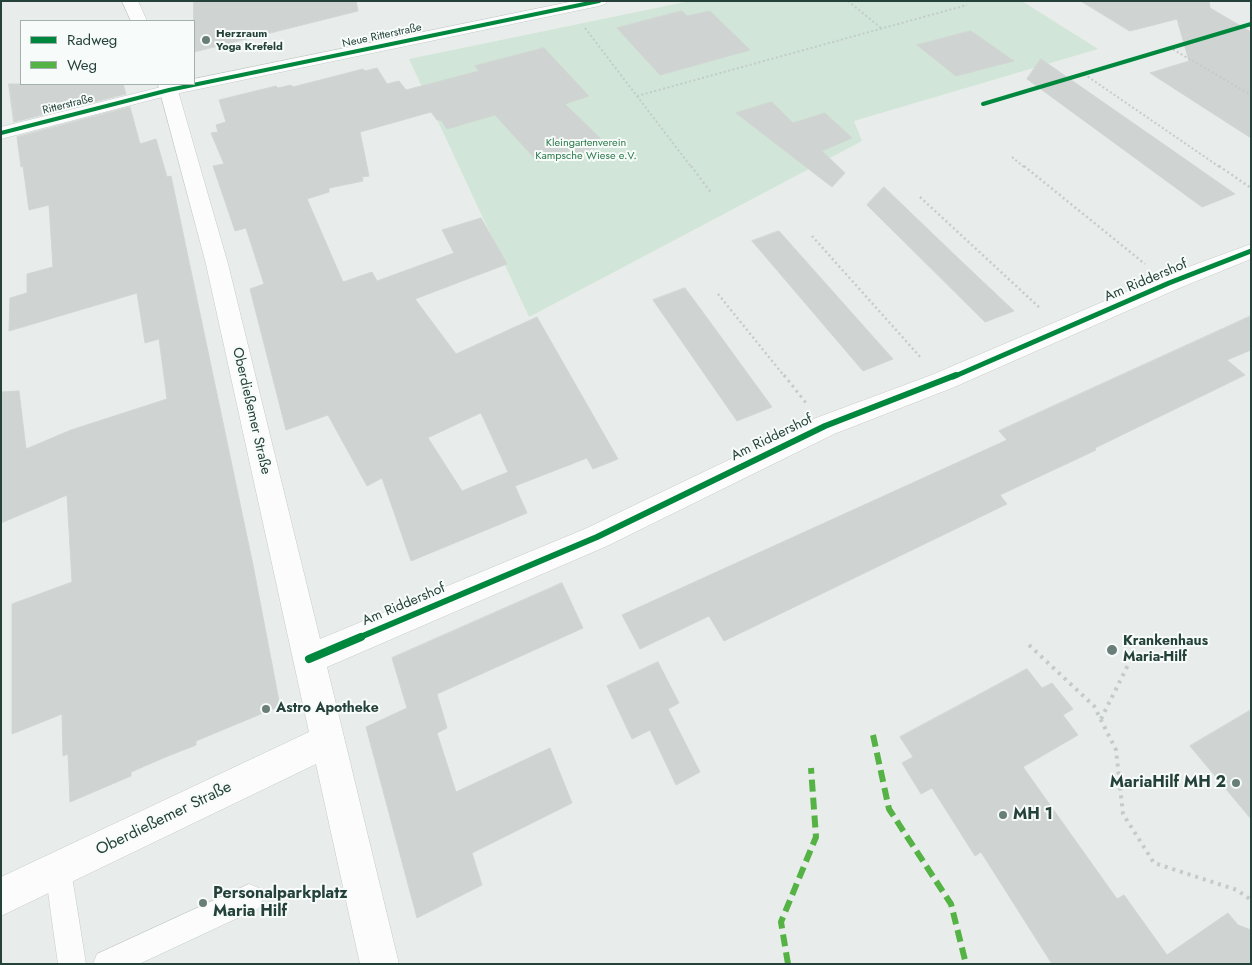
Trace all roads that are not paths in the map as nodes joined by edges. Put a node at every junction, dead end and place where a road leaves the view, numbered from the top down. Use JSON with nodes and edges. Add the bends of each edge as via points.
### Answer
{"nodes":[{"id":1,"x":130,"y":1,"type":"edge"},
{"id":2,"x":597,"y":1,"type":"edge"},
{"id":3,"x":139,"y":20,"type":"edge"},
{"id":4,"x":195,"y":82,"type":"edge"},
{"id":5,"x":168,"y":87,"type":"edge"},
{"id":6,"x":1,"y":133,"type":"edge"},
{"id":7,"x":1251,"y":251,"type":"edge"},
{"id":8,"x":309,"y":659,"type":"junction"},
{"id":9,"x":327,"y":740,"type":"junction"},
{"id":10,"x":58,"y":870,"type":"junction"},
{"id":11,"x":1,"y":897,"type":"edge"},
{"id":12,"x":249,"y":898,"type":"dead end"},
{"id":13,"x":72,"y":964,"type":"edge"},
{"id":14,"x":107,"y":964,"type":"edge"},
{"id":15,"x":380,"y":964,"type":"edge"}],
"edges":[{"from":1,"to":3,"type":"street"},
{"from":2,"to":4,"type":"street","name":"Neue Ritterstraße"},
{"from":5,"to":6,"type":"street","name":"Ritterstraße"},
{"from":5,"to":8,"type":"street","name":"Oberdießemer Straße","via":[[217,264]]},
{"from":7,"to":8,"type":"street","name":"Am Riddershof","via":[[942,381],[825,426],[597,536]]},
{"from":8,"to":9,"type":"street","name":"Oberdießemer Straße"},
{"from":9,"to":10,"type":"street","name":"Oberdießemer Straße"},
{"from":9,"to":15,"type":"street","name":"Oberdießemer Straße"},
{"from":10,"to":11,"type":"street","name":"Oberdießemer Straße"},
{"from":10,"to":13,"type":"lane"},
{"from":12,"to":14,"type":"lane"}]}
